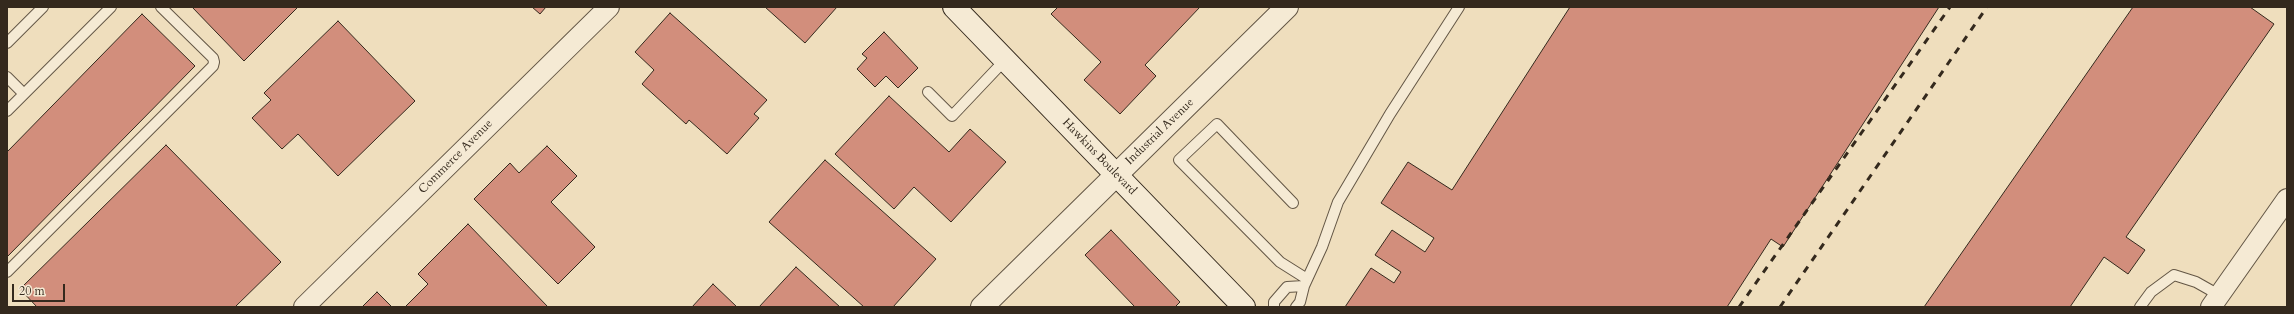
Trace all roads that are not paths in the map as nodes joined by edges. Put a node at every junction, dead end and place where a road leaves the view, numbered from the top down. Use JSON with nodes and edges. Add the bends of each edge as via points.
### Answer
{"nodes":[{"id":1,"x":43,"y":7,"type":"edge"},
{"id":2,"x":111,"y":7,"type":"edge"},
{"id":3,"x":161,"y":7,"type":"edge"},
{"id":4,"x":608,"y":7,"type":"edge"},
{"id":5,"x":954,"y":7,"type":"edge"},
{"id":6,"x":1287,"y":7,"type":"edge"},
{"id":7,"x":1459,"y":7,"type":"edge"},
{"id":8,"x":7,"y":43,"type":"edge"},
{"id":9,"x":1005,"y":60,"type":"junction"},
{"id":10,"x":7,"y":77,"type":"edge"},
{"id":11,"x":928,"y":92,"type":"dead end"},
{"id":12,"x":24,"y":94,"type":"junction"},
{"id":13,"x":7,"y":111,"type":"edge"},
{"id":14,"x":1115,"y":175,"type":"junction"},
{"id":15,"x":2287,"y":199,"type":"edge"},
{"id":16,"x":1294,"y":202,"type":"dead end"},
{"id":17,"x":7,"y":272,"type":"edge"},
{"id":18,"x":1306,"y":283,"type":"junction"},
{"id":19,"x":2215,"y":301,"type":"edge"},
{"id":20,"x":304,"y":307,"type":"edge"},
{"id":21,"x":982,"y":307,"type":"edge"},
{"id":22,"x":1244,"y":307,"type":"edge"},
{"id":23,"x":1274,"y":307,"type":"edge"},
{"id":24,"x":1296,"y":307,"type":"edge"},
{"id":25,"x":2140,"y":307,"type":"edge"}],
"edges":[{"from":1,"to":8,"type":"lane"},
{"from":2,"to":12,"type":"lane"},
{"from":3,"to":17,"type":"lane","via":[[213,58],[213,66]]},
{"from":4,"to":20,"type":"street","name":"Commerce Avenue"},
{"from":5,"to":9,"type":"street","name":"Hawkins Boulevard"},
{"from":6,"to":14,"type":"street","name":"Industrial Avenue"},
{"from":7,"to":18,"type":"lane","via":[[1390,114],[1338,202]]},
{"from":9,"to":11,"type":"lane","via":[[952,116]]},
{"from":9,"to":14,"type":"street","name":"Hawkins Boulevard"},
{"from":10,"to":12,"type":"lane"},
{"from":12,"to":13,"type":"lane"},
{"from":14,"to":21,"type":"street","name":"Industrial Avenue"},
{"from":14,"to":22,"type":"street","name":"Hawkins Boulevard"},
{"from":15,"to":19,"type":"street"},
{"from":16,"to":18,"type":"lane","via":[[1217,124],[1179,160],[1280,262]]},
{"from":18,"to":23,"type":"lane","via":[[1287,287],[1274,302]]},
{"from":18,"to":24,"type":"lane"},
{"from":19,"to":25,"type":"lane","via":[[2196,282],[2174,275],[2151,292]]}]}
